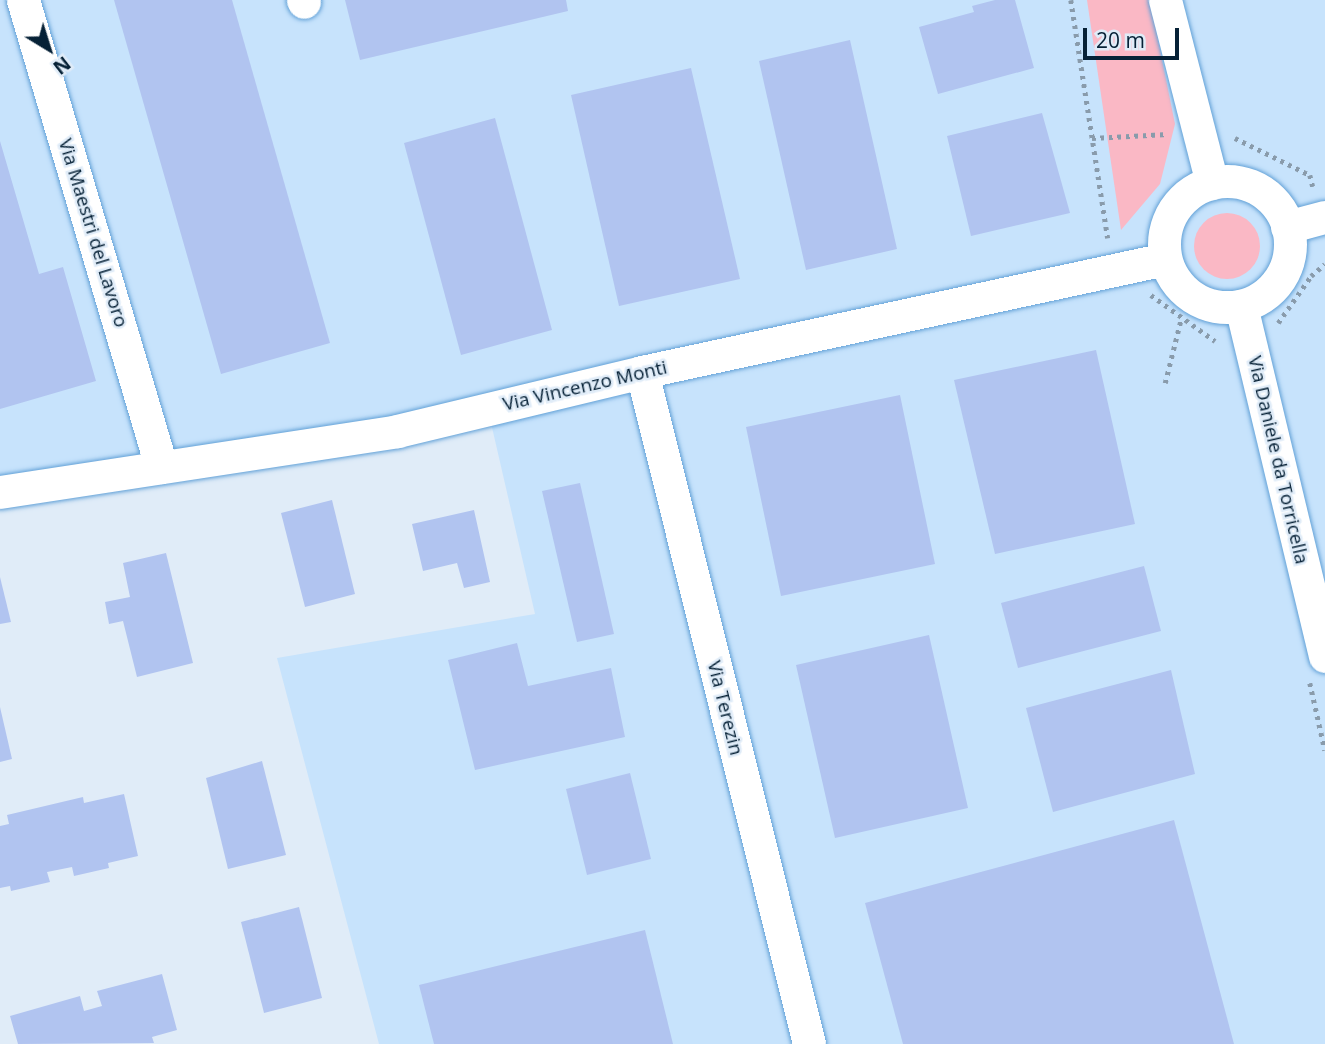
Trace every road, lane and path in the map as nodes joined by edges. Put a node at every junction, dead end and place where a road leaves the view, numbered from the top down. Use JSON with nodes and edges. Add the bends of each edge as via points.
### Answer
{"nodes":[{"id":1,"x":23,"y":0,"type":"edge"},
{"id":2,"x":1071,"y":0,"type":"edge"},
{"id":3,"x":1165,"y":0,"type":"edge"},
{"id":4,"x":1212,"y":183,"type":"junction"},
{"id":5,"x":1325,"y":217,"type":"edge"},
{"id":6,"x":1287,"y":227,"type":"junction"},
{"id":7,"x":1166,"y":259,"type":"junction"},
{"id":8,"x":1325,"y":264,"type":"edge"},
{"id":9,"x":1114,"y":271,"type":"junction"},
{"id":10,"x":1241,"y":306,"type":"junction"},
{"id":11,"x":1181,"y":320,"type":"junction"},
{"id":12,"x":1276,"y":327,"type":"dead end"},
{"id":13,"x":1217,"y":342,"type":"dead end"},
{"id":14,"x":642,"y":372,"type":"junction"},
{"id":15,"x":1165,"y":383,"type":"dead end"},
{"id":16,"x":161,"y":467,"type":"junction"},
{"id":17,"x":0,"y":492,"type":"edge"},
{"id":18,"x":1325,"y":656,"type":"edge"},
{"id":19,"x":809,"y":1044,"type":"edge"}],
"edges":[{"from":1,"to":16,"type":"street","name":"Via Maestri del Lavoro"},
{"from":2,"to":9,"type":"path"},
{"from":3,"to":4,"type":"street"},
{"from":4,"to":6,"type":"street","via":[[1231,181],[1266,195]]},
{"from":4,"to":7,"type":"street","via":[[1178,203],[1168,220]]},
{"from":5,"to":6,"type":"street"},
{"from":6,"to":10,"type":"street","via":[[1286,267],[1260,298]]},
{"from":7,"to":9,"type":"street","name":"Via Vincenzo Monti"},
{"from":7,"to":10,"type":"street","via":[[1173,277],[1194,297],[1221,307]]},
{"from":8,"to":12,"type":"path","via":[[1311,276]]},
{"from":9,"to":11,"type":"path"},
{"from":9,"to":14,"type":"street","name":"Via Vincenzo Monti"},
{"from":10,"to":18,"type":"street","name":"Via Daniele da Torricella"},
{"from":11,"to":13,"type":"path"},
{"from":11,"to":15,"type":"path"},
{"from":14,"to":16,"type":"street","name":"Via Vincenzo Monti","via":[[397,431]]},
{"from":14,"to":19,"type":"street","name":"Via Terezin"},
{"from":16,"to":17,"type":"street","name":"Via Vincenzo Monti"}]}
